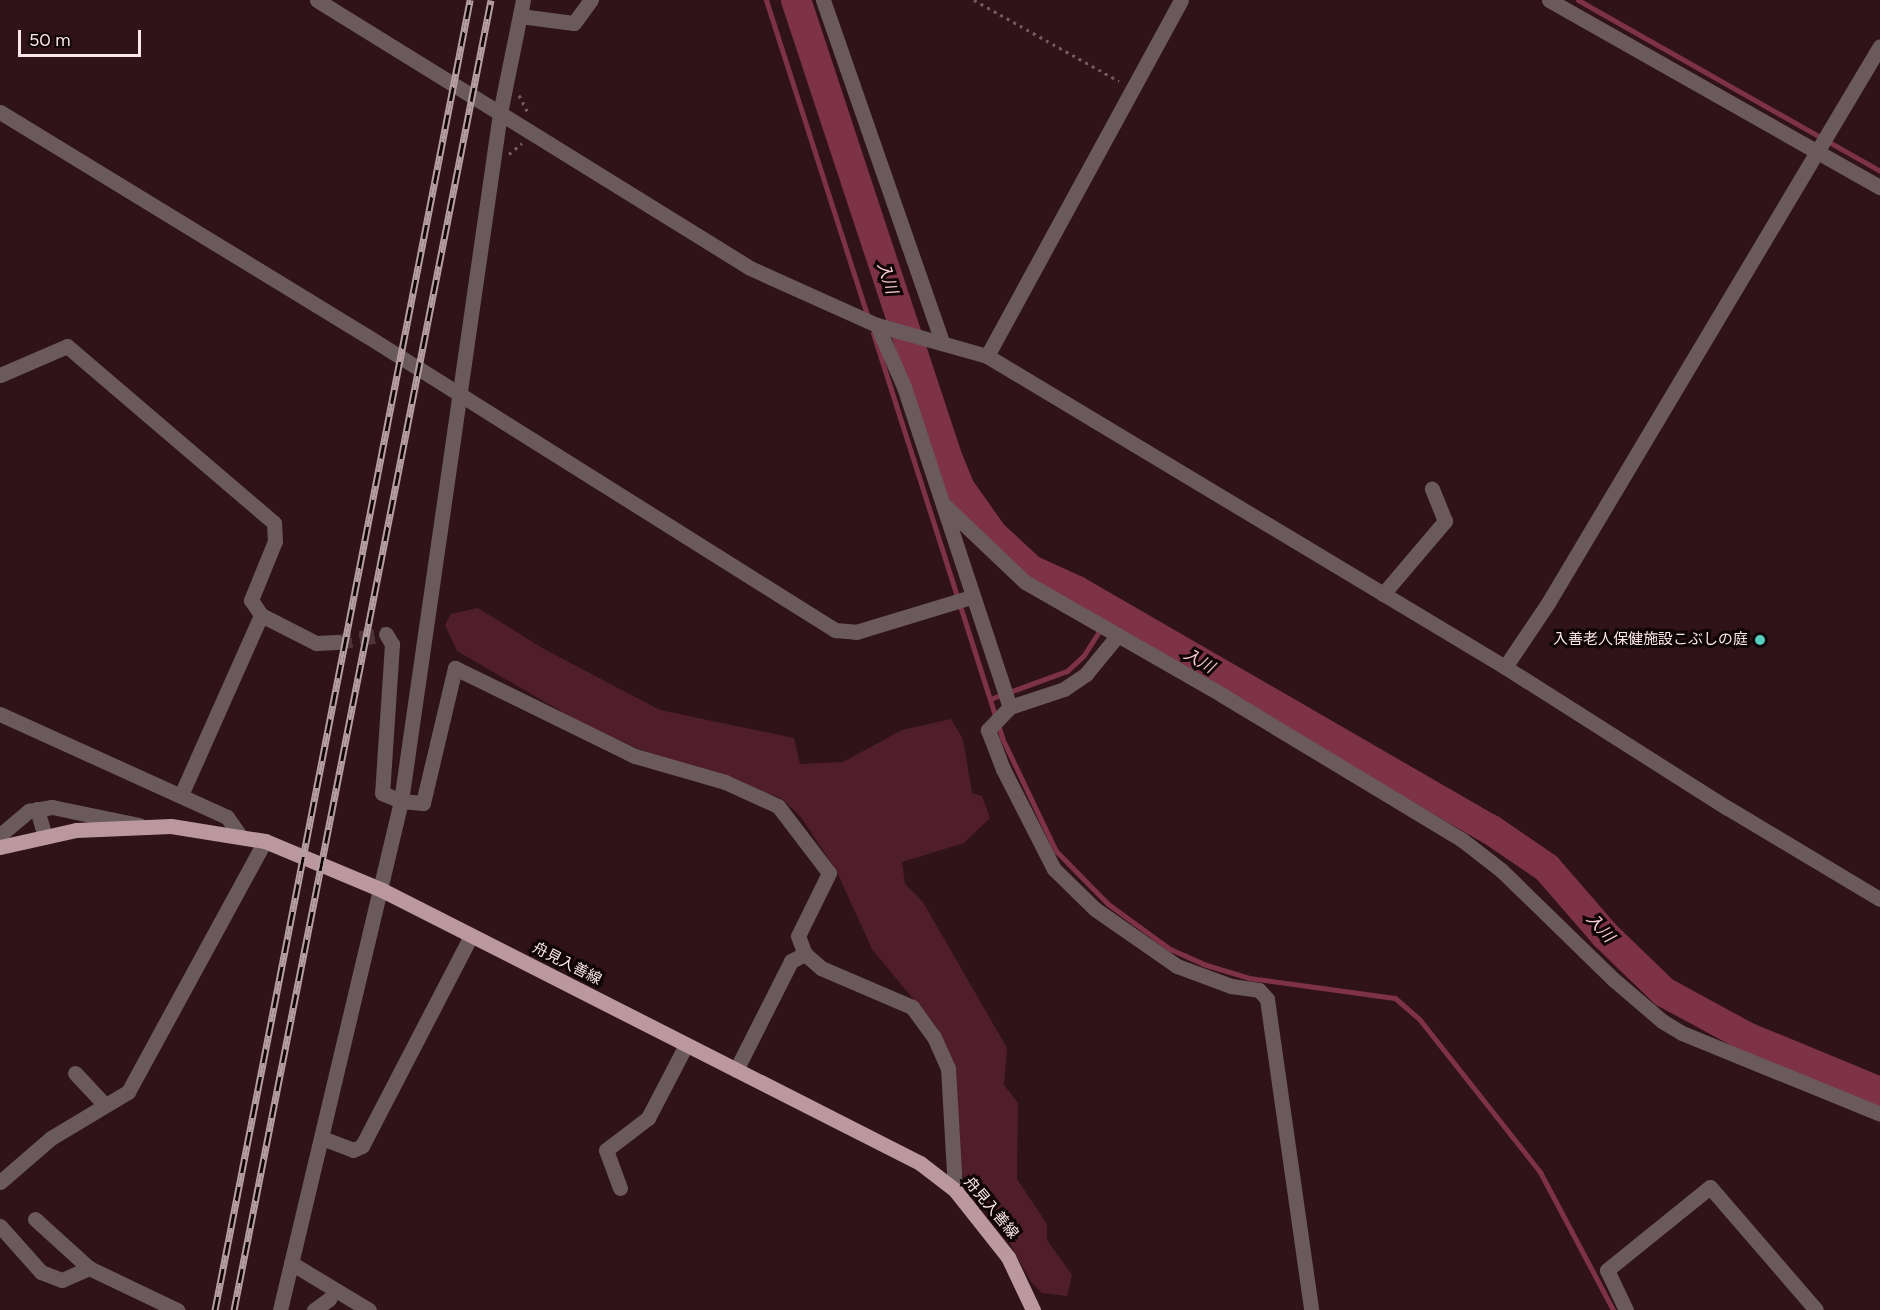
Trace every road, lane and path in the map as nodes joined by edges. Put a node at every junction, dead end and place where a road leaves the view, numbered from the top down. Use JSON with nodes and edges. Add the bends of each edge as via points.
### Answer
{"nodes":[{"id":1,"x":317,"y":0,"type":"edge"},
{"id":2,"x":523,"y":0,"type":"edge"},
{"id":3,"x":591,"y":0,"type":"edge"},
{"id":4,"x":823,"y":0,"type":"edge"},
{"id":5,"x":974,"y":0,"type":"edge"},
{"id":6,"x":1181,"y":0,"type":"edge"},
{"id":7,"x":1549,"y":0,"type":"edge"},
{"id":8,"x":520,"y":16,"type":"junction"},
{"id":9,"x":1880,"y":45,"type":"edge"},
{"id":10,"x":1134,"y":90,"type":"junction"},
{"id":11,"x":518,"y":92,"type":"dead end"},
{"id":12,"x":0,"y":112,"type":"edge"},
{"id":13,"x":500,"y":113,"type":"junction"},
{"id":14,"x":529,"y":131,"type":"junction"},
{"id":15,"x":1817,"y":152,"type":"junction"},
{"id":16,"x":503,"y":158,"type":"dead end"},
{"id":17,"x":1880,"y":187,"type":"edge"},
{"id":18,"x":883,"y":327,"type":"junction"},
{"id":19,"x":935,"y":340,"type":"junction"},
{"id":20,"x":987,"y":356,"type":"junction"},
{"id":21,"x":0,"y":375,"type":"edge"},
{"id":22,"x":458,"y":396,"type":"junction"},
{"id":23,"x":1432,"y":489,"type":"dead end"},
{"id":24,"x":943,"y":504,"type":"junction"},
{"id":25,"x":1383,"y":594,"type":"junction"},
{"id":26,"x":971,"y":597,"type":"junction"},
{"id":27,"x":261,"y":615,"type":"junction"},
{"id":28,"x":386,"y":634,"type":"dead end"},
{"id":29,"x":1118,"y":635,"type":"junction"},
{"id":30,"x":337,"y":642,"type":"tunnel mouth"},
{"id":31,"x":1505,"y":667,"type":"junction"},
{"id":32,"x":1010,"y":707,"type":"junction"},
{"id":33,"x":0,"y":714,"type":"edge"},
{"id":34,"x":181,"y":795,"type":"junction"},
{"id":35,"x":401,"y":801,"type":"junction"},
{"id":36,"x":37,"y":809,"type":"junction"},
{"id":37,"x":146,"y":827,"type":"junction"},
{"id":38,"x":239,"y":834,"type":"junction"},
{"id":39,"x":0,"y":835,"type":"edge"},
{"id":40,"x":45,"y":837,"type":"junction"},
{"id":41,"x":265,"y":841,"type":"junction"},
{"id":42,"x":0,"y":847,"type":"edge"},
{"id":43,"x":382,"y":890,"type":"junction"},
{"id":44,"x":1880,"y":899,"type":"edge"},
{"id":45,"x":471,"y":936,"type":"junction"},
{"id":46,"x":805,"y":954,"type":"junction"},
{"id":47,"x":686,"y":1045,"type":"junction"},
{"id":48,"x":736,"y":1070,"type":"junction"},
{"id":49,"x":75,"y":1073,"type":"dead end"},
{"id":50,"x":105,"y":1105,"type":"junction"},
{"id":51,"x":1880,"y":1114,"type":"edge"},
{"id":52,"x":322,"y":1138,"type":"junction"},
{"id":53,"x":0,"y":1182,"type":"edge"},
{"id":54,"x":620,"y":1188,"type":"dead end"},
{"id":55,"x":955,"y":1190,"type":"junction"},
{"id":56,"x":35,"y":1219,"type":"dead end"},
{"id":57,"x":0,"y":1226,"type":"edge"},
{"id":58,"x":291,"y":1263,"type":"junction"},
{"id":59,"x":89,"y":1268,"type":"junction"},
{"id":60,"x":329,"y":1299,"type":"dead end"},
{"id":61,"x":177,"y":1310,"type":"edge"},
{"id":62,"x":280,"y":1310,"type":"edge"},
{"id":63,"x":314,"y":1310,"type":"edge"},
{"id":64,"x":369,"y":1310,"type":"edge"},
{"id":65,"x":1033,"y":1310,"type":"edge"},
{"id":66,"x":1311,"y":1310,"type":"edge"},
{"id":67,"x":1626,"y":1310,"type":"edge"},
{"id":68,"x":1816,"y":1310,"type":"edge"}],
"edges":[{"from":1,"to":13,"type":"street"},
{"from":2,"to":8,"type":"street"},
{"from":3,"to":8,"type":"street","via":[[574,23]]},
{"from":4,"to":19,"type":"street"},
{"from":5,"to":10,"type":"path"},
{"from":6,"to":10,"type":"street"},
{"from":7,"to":15,"type":"street"},
{"from":8,"to":13,"type":"street"},
{"from":9,"to":15,"type":"street"},
{"from":10,"to":20,"type":"street"},
{"from":11,"to":14,"type":"path","via":[[533,122]]},
{"from":12,"to":22,"type":"street"},
{"from":13,"to":14,"type":"street"},
{"from":13,"to":22,"type":"street"},
{"from":14,"to":16,"type":"path","via":[[520,146]]},
{"from":14,"to":18,"type":"street","via":[[750,268]]},
{"from":15,"to":17,"type":"street"},
{"from":15,"to":31,"type":"street","via":[[1548,603]]},
{"from":18,"to":19,"type":"street"},
{"from":18,"to":24,"type":"street"},
{"from":19,"to":20,"type":"street"},
{"from":20,"to":25,"type":"street"},
{"from":21,"to":27,"type":"street","via":[[67,346],[274,524],[275,541],[251,600]]},
{"from":22,"to":26,"type":"street","via":[[835,630],[856,632]]},
{"from":22,"to":35,"type":"street"},
{"from":23,"to":25,"type":"street","via":[[1445,521]]},
{"from":24,"to":26,"type":"street"},
{"from":24,"to":29,"type":"street","via":[[1025,582]]},
{"from":25,"to":31,"type":"street"},
{"from":26,"to":32,"type":"street"},
{"from":27,"to":30,"type":"street","via":[[316,643]]},
{"from":27,"to":34,"type":"street"},
{"from":28,"to":35,"type":"street","via":[[392,644],[382,792]]},
{"from":29,"to":32,"type":"street","via":[[1086,674],[1064,689]]},
{"from":29,"to":51,"type":"street","via":[[1461,839],[1501,870],[1604,971],[1662,1021],[1682,1033]]},
{"from":31,"to":44,"type":"street"},
{"from":32,"to":66,"type":"street","via":[[988,730],[1003,769],[1054,869],[1095,909],[1177,966],[1231,986],[1259,990],[1268,999]]},
{"from":33,"to":34,"type":"street"},
{"from":34,"to":38,"type":"street","via":[[227,817]]},
{"from":35,"to":43,"type":"street"},
{"from":35,"to":46,"type":"street","via":[[423,803],[455,668],[635,756],[725,782],[778,806],[829,873],[798,936]]},
{"from":36,"to":37,"type":"street","via":[[52,807]]},
{"from":36,"to":39,"type":"street"},
{"from":36,"to":40,"type":"street"},
{"from":37,"to":38,"type":"main road","name":"舟見入善線"},
{"from":37,"to":40,"type":"main road","name":"舟見入善線","via":[[76,830]]},
{"from":38,"to":41,"type":"main road","name":"舟見入善線"},
{"from":40,"to":42,"type":"main road","name":"舟見入善線"},
{"from":41,"to":43,"type":"main road","name":"舟見入善線"},
{"from":41,"to":50,"type":"street","via":[[128,1092]]},
{"from":43,"to":45,"type":"main road","name":"舟見入善線"},
{"from":43,"to":52,"type":"street"},
{"from":45,"to":47,"type":"main road","name":"舟見入善線"},
{"from":45,"to":52,"type":"street","via":[[362,1146],[353,1150]]},
{"from":46,"to":48,"type":"street","via":[[791,962]]},
{"from":46,"to":55,"type":"street","via":[[821,968],[912,1007],[934,1036],[948,1068]]},
{"from":47,"to":48,"type":"main road","name":"舟見入善線"},
{"from":47,"to":54,"type":"street","via":[[648,1118],[606,1150]]},
{"from":48,"to":55,"type":"main road","name":"舟見入善線","via":[[920,1163]]},
{"from":49,"to":50,"type":"street"},
{"from":50,"to":53,"type":"street","via":[[51,1138]]},
{"from":52,"to":58,"type":"street"},
{"from":55,"to":65,"type":"main road","name":"舟見入善線","via":[[1008,1257]]},
{"from":56,"to":59,"type":"street"},
{"from":57,"to":59,"type":"street","via":[[41,1272],[62,1280]]},
{"from":58,"to":62,"type":"street"},
{"from":58,"to":64,"type":"street"},
{"from":59,"to":61,"type":"street"},
{"from":60,"to":63,"type":"street"},
{"from":67,"to":68,"type":"street","via":[[1607,1270],[1710,1186]]}]}
